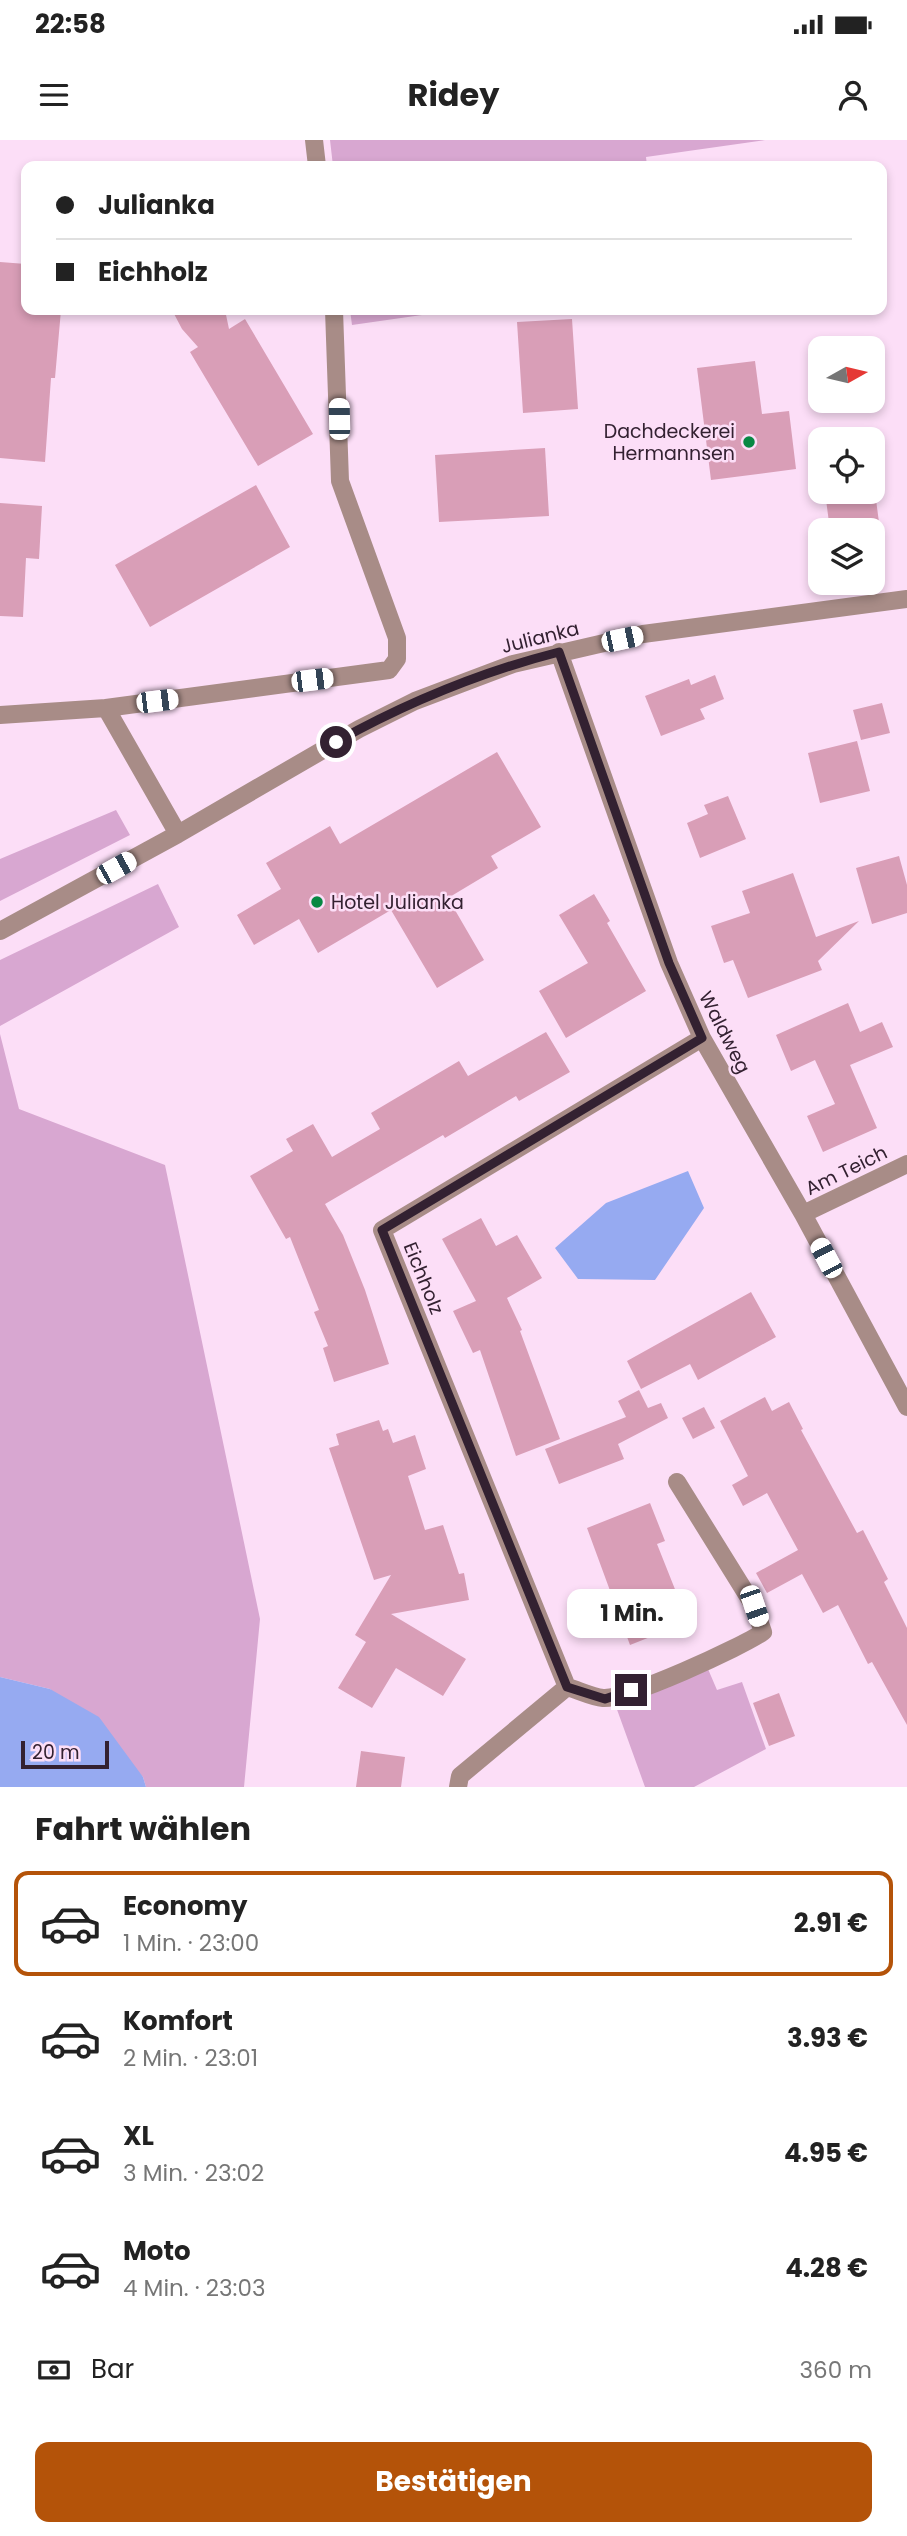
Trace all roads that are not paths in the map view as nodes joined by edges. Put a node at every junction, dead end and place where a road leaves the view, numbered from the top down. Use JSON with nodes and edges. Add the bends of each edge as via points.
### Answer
{"nodes":[{"id":1,"x":314,"y":140,"type":"edge"},
{"id":2,"x":316,"y":161,"type":"edge"},
{"id":3,"x":334,"y":315,"type":"edge"},
{"id":4,"x":907,"y":598,"type":"edge"},
{"id":5,"x":559,"y":652,"type":"junction"},
{"id":6,"x":106,"y":708,"type":"junction"},
{"id":7,"x":0,"y":715,"type":"edge"},
{"id":8,"x":178,"y":834,"type":"junction"},
{"id":9,"x":0,"y":931,"type":"edge"},
{"id":10,"x":702,"y":1038,"type":"junction"},
{"id":11,"x":907,"y":1164,"type":"edge"},
{"id":12,"x":803,"y":1214,"type":"junction"},
{"id":13,"x":907,"y":1407,"type":"edge"},
{"id":14,"x":677,"y":1482,"type":"dead end"},
{"id":15,"x":567,"y":1687,"type":"junction"},
{"id":16,"x":458,"y":1787,"type":"edge"}],
"edges":[{"from":1,"to":2,"type":"street"},
{"from":3,"to":6,"type":"street","via":[[340,481],[397,638],[397,659],[389,670]]},
{"from":4,"to":5,"type":"street","name":"Julianka","via":[[643,635]]},
{"from":5,"to":8,"type":"street","name":"Julianka","via":[[415,701]]},
{"from":5,"to":10,"type":"street","name":"Waldweg","via":[[669,963]]},
{"from":6,"to":7,"type":"street"},
{"from":6,"to":8,"type":"street"},
{"from":8,"to":9,"type":"street","name":"Julianka"},
{"from":10,"to":12,"type":"street","name":"Waldweg"},
{"from":10,"to":15,"type":"street","name":"Eichholz","via":[[382,1230]]},
{"from":11,"to":12,"type":"street","name":"Am Teich"},
{"from":12,"to":13,"type":"street","name":"Waldweg"},
{"from":14,"to":15,"type":"street","via":[[754,1606],[763,1632],[705,1662],[605,1699]]},
{"from":15,"to":16,"type":"street","via":[[460,1776]]}]}
